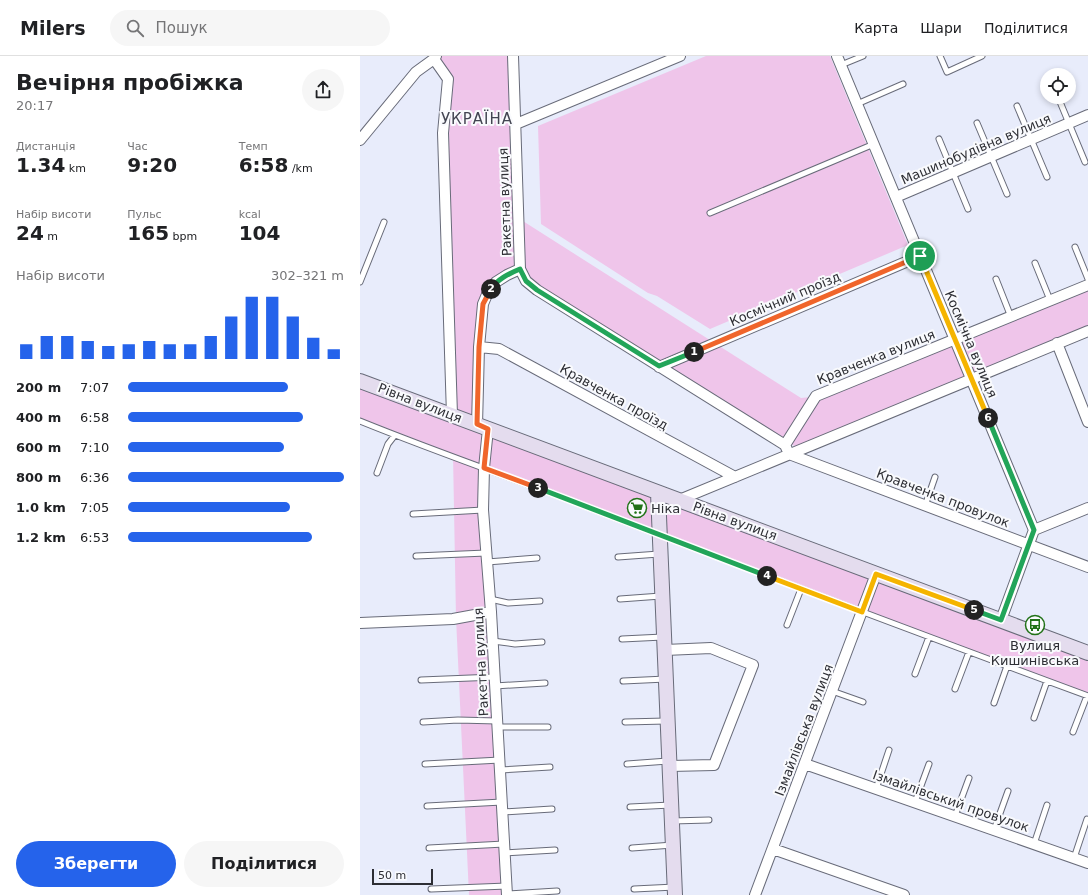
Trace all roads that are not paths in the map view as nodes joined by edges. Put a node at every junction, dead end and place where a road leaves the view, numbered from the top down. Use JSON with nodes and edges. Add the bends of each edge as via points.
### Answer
{"nodes":[{"id":1,"x":513,"y":56,"type":"edge"},
{"id":2,"x":680,"y":56,"type":"edge"},
{"id":3,"x":863,"y":56,"type":"edge"},
{"id":4,"x":940,"y":56,"type":"edge"},
{"id":5,"x":982,"y":56,"type":"edge"},
{"id":6,"x":437,"y":57,"type":"edge"},
{"id":7,"x":839,"y":60,"type":"edge"},
{"id":8,"x":903,"y":84,"type":"dead end"},
{"id":9,"x":857,"y":104,"type":"junction"},
{"id":10,"x":1061,"y":104,"type":"edge"},
{"id":11,"x":1017,"y":106,"type":"dead end"},
{"id":12,"x":1088,"y":116,"type":"edge"},
{"id":13,"x":978,"y":123,"type":"dead end"},
{"id":14,"x":516,"y":124,"type":"junction"},
{"id":15,"x":1069,"y":124,"type":"junction"},
{"id":16,"x":939,"y":139,"type":"dead end"},
{"id":17,"x":360,"y":140,"type":"edge"},
{"id":18,"x":1031,"y":140,"type":"junction"},
{"id":19,"x":874,"y":144,"type":"junction"},
{"id":20,"x":992,"y":156,"type":"junction"},
{"id":21,"x":1085,"y":162,"type":"dead end"},
{"id":22,"x":953,"y":173,"type":"junction"},
{"id":23,"x":1047,"y":178,"type":"dead end"},
{"id":24,"x":1007,"y":194,"type":"dead end"},
{"id":25,"x":896,"y":197,"type":"junction"},
{"id":26,"x":968,"y":209,"type":"dead end"},
{"id":27,"x":710,"y":213,"type":"dead end"},
{"id":28,"x":384,"y":222,"type":"dead end"},
{"id":29,"x":1075,"y":247,"type":"dead end"},
{"id":30,"x":920,"y":256,"type":"junction"},
{"id":31,"x":1035,"y":263,"type":"dead end"},
{"id":32,"x":520,"y":269,"type":"junction"},
{"id":33,"x":996,"y":279,"type":"dead end"},
{"id":34,"x":1088,"y":279,"type":"edge"},
{"id":35,"x":360,"y":282,"type":"edge"},
{"id":36,"x":1088,"y":285,"type":"edge"},
{"id":37,"x":1050,"y":300,"type":"junction"},
{"id":38,"x":1011,"y":317,"type":"junction"},
{"id":39,"x":1088,"y":331,"type":"edge"},
{"id":40,"x":955,"y":340,"type":"junction"},
{"id":41,"x":1057,"y":344,"type":"junction"},
{"id":42,"x":479,"y":347,"type":"junction"},
{"id":43,"x":659,"y":366,"type":"junction"},
{"id":44,"x":971,"y":378,"type":"junction"},
{"id":45,"x":360,"y":381,"type":"edge"},
{"id":46,"x":452,"y":415,"type":"junction"},
{"id":47,"x":360,"y":421,"type":"edge"},
{"id":48,"x":1088,"y":422,"type":"edge"},
{"id":49,"x":483,"y":427,"type":"junction"},
{"id":50,"x":395,"y":435,"type":"junction"},
{"id":51,"x":787,"y":450,"type":"junction"},
{"id":52,"x":484,"y":468,"type":"junction"},
{"id":53,"x":377,"y":473,"type":"dead end"},
{"id":54,"x":735,"y":477,"type":"junction"},
{"id":55,"x":935,"y":478,"type":"dead end"},
{"id":56,"x":658,"y":492,"type":"junction"},
{"id":57,"x":679,"y":500,"type":"junction"},
{"id":58,"x":925,"y":506,"type":"junction"},
{"id":59,"x":1088,"y":508,"type":"edge"},
{"id":60,"x":483,"y":510,"type":"junction"},
{"id":61,"x":414,"y":514,"type":"dead end"},
{"id":62,"x":1034,"y":530,"type":"junction"},
{"id":63,"x":660,"y":535,"type":"junction"},
{"id":64,"x":1029,"y":544,"type":"junction"},
{"id":65,"x":661,"y":554,"type":"junction"},
{"id":66,"x":416,"y":556,"type":"dead end"},
{"id":67,"x":487,"y":557,"type":"junction"},
{"id":68,"x":618,"y":557,"type":"dead end"},
{"id":69,"x":537,"y":558,"type":"dead end"},
{"id":70,"x":1088,"y":567,"type":"edge"},
{"id":71,"x":876,"y":574,"type":"junction"},
{"id":72,"x":801,"y":589,"type":"junction"},
{"id":73,"x":662,"y":595,"type":"junction"},
{"id":74,"x":490,"y":599,"type":"junction"},
{"id":75,"x":620,"y":599,"type":"dead end"},
{"id":76,"x":540,"y":601,"type":"dead end"},
{"id":77,"x":491,"y":612,"type":"junction"},
{"id":78,"x":862,"y":612,"type":"junction"},
{"id":79,"x":1001,"y":620,"type":"junction"},
{"id":80,"x":360,"y":623,"type":"edge"},
{"id":81,"x":787,"y":625,"type":"dead end"},
{"id":82,"x":929,"y":637,"type":"junction"},
{"id":83,"x":622,"y":639,"type":"dead end"},
{"id":84,"x":493,"y":641,"type":"junction"},
{"id":85,"x":542,"y":642,"type":"dead end"},
{"id":86,"x":664,"y":644,"type":"junction"},
{"id":87,"x":969,"y":652,"type":"junction"},
{"id":88,"x":1088,"y":653,"type":"edge"},
{"id":89,"x":1007,"y":666,"type":"junction"},
{"id":90,"x":915,"y":674,"type":"dead end"},
{"id":91,"x":666,"y":679,"type":"junction"},
{"id":92,"x":421,"y":680,"type":"dead end"},
{"id":93,"x":495,"y":681,"type":"junction"},
{"id":94,"x":623,"y":681,"type":"dead end"},
{"id":95,"x":1048,"y":681,"type":"junction"},
{"id":96,"x":545,"y":683,"type":"dead end"},
{"id":97,"x":955,"y":689,"type":"dead end"},
{"id":98,"x":832,"y":691,"type":"junction"},
{"id":99,"x":1087,"y":696,"type":"edge"},
{"id":100,"x":863,"y":702,"type":"dead end"},
{"id":101,"x":994,"y":703,"type":"dead end"},
{"id":102,"x":1034,"y":718,"type":"dead end"},
{"id":103,"x":668,"y":721,"type":"junction"},
{"id":104,"x":423,"y":722,"type":"dead end"},
{"id":105,"x":625,"y":722,"type":"dead end"},
{"id":106,"x":498,"y":724,"type":"junction"},
{"id":107,"x":548,"y":727,"type":"dead end"},
{"id":108,"x":1073,"y":732,"type":"dead end"},
{"id":109,"x":889,"y":750,"type":"dead end"},
{"id":110,"x":425,"y":764,"type":"dead end"},
{"id":111,"x":627,"y":764,"type":"dead end"},
{"id":112,"x":669,"y":764,"type":"junction"},
{"id":113,"x":805,"y":764,"type":"junction"},
{"id":114,"x":929,"y":764,"type":"dead end"},
{"id":115,"x":500,"y":765,"type":"junction"},
{"id":116,"x":550,"y":767,"type":"dead end"},
{"id":117,"x":968,"y":778,"type":"dead end"},
{"id":118,"x":876,"y":789,"type":"junction"},
{"id":119,"x":1008,"y":791,"type":"dead end"},
{"id":120,"x":915,"y":802,"type":"junction"},
{"id":121,"x":671,"y":804,"type":"junction"},
{"id":122,"x":1047,"y":805,"type":"dead end"},
{"id":123,"x":427,"y":806,"type":"dead end"},
{"id":124,"x":502,"y":807,"type":"junction"},
{"id":125,"x":630,"y":807,"type":"dead end"},
{"id":126,"x":552,"y":809,"type":"dead end"},
{"id":127,"x":955,"y":816,"type":"junction"},
{"id":128,"x":1087,"y":819,"type":"dead end"},
{"id":129,"x":709,"y":820,"type":"dead end"},
{"id":130,"x":672,"y":821,"type":"junction"},
{"id":131,"x":994,"y":830,"type":"junction"},
{"id":132,"x":1034,"y":844,"type":"junction"},
{"id":133,"x":673,"y":846,"type":"junction"},
{"id":134,"x":429,"y":848,"type":"dead end"},
{"id":135,"x":632,"y":848,"type":"dead end"},
{"id":136,"x":505,"y":849,"type":"junction"},
{"id":137,"x":772,"y":849,"type":"junction"},
{"id":138,"x":555,"y":850,"type":"dead end"},
{"id":139,"x":1074,"y":858,"type":"junction"},
{"id":140,"x":1088,"y":863,"type":"edge"},
{"id":141,"x":431,"y":889,"type":"dead end"},
{"id":142,"x":634,"y":889,"type":"dead end"},
{"id":143,"x":557,"y":891,"type":"dead end"},
{"id":144,"x":675,"y":891,"type":"edge"},
{"id":145,"x":507,"y":892,"type":"edge"},
{"id":146,"x":755,"y":895,"type":"edge"},
{"id":147,"x":904,"y":895,"type":"edge"}],
"edges":[{"from":1,"to":14,"type":"street","name":"Ракетна вулиця"},
{"from":2,"to":14,"type":"street"},
{"from":3,"to":7,"type":"lane"},
{"from":4,"to":5,"type":"lane","via":[[947,72]]},
{"from":6,"to":17,"type":"street","via":[[416,72]]},
{"from":6,"to":46,"type":"street","via":[[448,80],[443,133]]},
{"from":7,"to":9,"type":"street","name":"Космічна вулиця"},
{"from":8,"to":9,"type":"lane"},
{"from":9,"to":19,"type":"street","name":"Космічна вулиця"},
{"from":10,"to":15,"type":"lane"},
{"from":11,"to":18,"type":"lane"},
{"from":12,"to":15,"type":"street","name":"Машинобудівна вулиця"},
{"from":13,"to":20,"type":"lane"},
{"from":14,"to":32,"type":"street","name":"Ракетна вулиця"},
{"from":15,"to":18,"type":"street","name":"Машинобудівна вулиця"},
{"from":15,"to":21,"type":"lane"},
{"from":16,"to":22,"type":"lane"},
{"from":18,"to":20,"type":"street","name":"Машинобудівна вулиця"},
{"from":18,"to":23,"type":"lane"},
{"from":19,"to":25,"type":"street","name":"Космічна вулиця"},
{"from":19,"to":27,"type":"lane"},
{"from":20,"to":22,"type":"street","name":"Машинобудівна вулиця"},
{"from":20,"to":24,"type":"lane"},
{"from":22,"to":25,"type":"street","name":"Машинобудівна вулиця"},
{"from":22,"to":26,"type":"lane"},
{"from":25,"to":30,"type":"street","name":"Космічна вулиця"},
{"from":28,"to":35,"type":"lane"},
{"from":29,"to":34,"type":"lane"},
{"from":30,"to":40,"type":"street","name":"Космічна вулиця"},
{"from":30,"to":43,"type":"street","name":"Космічний проїзд"},
{"from":31,"to":37,"type":"lane"},
{"from":32,"to":42,"type":"street","name":"Ракетна вулиця","via":[[496,282],[488,292],[483,304]]},
{"from":32,"to":43,"type":"street","via":[[526,281],[537,290]]},
{"from":33,"to":38,"type":"lane"},
{"from":36,"to":37,"type":"street","name":"Кравченка вулиця"},
{"from":37,"to":38,"type":"street","name":"Кравченка вулиця"},
{"from":38,"to":40,"type":"street","name":"Кравченка вулиця"},
{"from":39,"to":41,"type":"street"},
{"from":40,"to":44,"type":"street","name":"Космічна вулиця"},
{"from":40,"to":51,"type":"street","name":"Кравченка вулиця","via":[[816,396]]},
{"from":41,"to":44,"type":"street"},
{"from":41,"to":48,"type":"street"},
{"from":42,"to":49,"type":"street","name":"Ракетна вулиця"},
{"from":42,"to":54,"type":"street","name":"Кравченка проїзд","via":[[499,349]]},
{"from":43,"to":51,"type":"street"},
{"from":44,"to":51,"type":"street"},
{"from":44,"to":62,"type":"street","name":"Космічна вулиця"},
{"from":45,"to":46,"type":"street","name":"Рівна вулиця"},
{"from":46,"to":49,"type":"street","name":"Рівна вулиця"},
{"from":47,"to":50,"type":"lane"},
{"from":49,"to":52,"type":"street","name":"Ракетна вулиця"},
{"from":49,"to":56,"type":"street","name":"Рівна вулиця"},
{"from":50,"to":52,"type":"lane"},
{"from":50,"to":53,"type":"lane","via":[[388,444]]},
{"from":51,"to":54,"type":"street"},
{"from":51,"to":58,"type":"street","name":"Кравченка провулок"},
{"from":52,"to":60,"type":"street","name":"Ракетна вулиця"},
{"from":52,"to":63,"type":"lane"},
{"from":54,"to":57,"type":"street"},
{"from":55,"to":58,"type":"lane"},
{"from":56,"to":57,"type":"street","name":"Рівна вулиця"},
{"from":56,"to":63,"type":"street"},
{"from":57,"to":71,"type":"street","name":"Рівна вулиця"},
{"from":58,"to":64,"type":"street","name":"Кравченка провулок"},
{"from":59,"to":62,"type":"street"},
{"from":60,"to":61,"type":"lane"},
{"from":60,"to":67,"type":"street","name":"Ракетна вулиця"},
{"from":62,"to":64,"type":"street"},
{"from":63,"to":65,"type":"street"},
{"from":63,"to":72,"type":"lane"},
{"from":64,"to":70,"type":"street","name":"Кравченка провулок"},
{"from":64,"to":79,"type":"street"},
{"from":65,"to":68,"type":"lane"},
{"from":65,"to":73,"type":"street"},
{"from":66,"to":67,"type":"lane"},
{"from":67,"to":69,"type":"lane"},
{"from":67,"to":74,"type":"street","name":"Ракетна вулиця"},
{"from":71,"to":78,"type":"street","name":"Ізмайлівська вулиця"},
{"from":71,"to":79,"type":"street","name":"Рівна вулиця"},
{"from":72,"to":78,"type":"lane"},
{"from":72,"to":81,"type":"lane"},
{"from":73,"to":75,"type":"lane"},
{"from":73,"to":86,"type":"street"},
{"from":74,"to":76,"type":"lane","via":[[508,603]]},
{"from":74,"to":77,"type":"street","name":"Ракетна вулиця"},
{"from":77,"to":80,"type":"street","via":[[453,619]]},
{"from":77,"to":84,"type":"street","name":"Ракетна вулиця"},
{"from":78,"to":82,"type":"lane"},
{"from":78,"to":98,"type":"street","name":"Ізмайлівська вулиця"},
{"from":79,"to":88,"type":"street","name":"Рівна вулиця"},
{"from":82,"to":87,"type":"lane"},
{"from":82,"to":90,"type":"lane"},
{"from":83,"to":86,"type":"lane"},
{"from":84,"to":85,"type":"lane","via":[[515,644]]},
{"from":84,"to":93,"type":"street","name":"Ракетна вулиця"},
{"from":86,"to":91,"type":"street"},
{"from":86,"to":112,"type":"street","via":[[711,648],[753,665],[714,765]]},
{"from":87,"to":89,"type":"lane"},
{"from":87,"to":97,"type":"lane"},
{"from":89,"to":95,"type":"lane"},
{"from":89,"to":101,"type":"lane"},
{"from":91,"to":94,"type":"lane"},
{"from":91,"to":103,"type":"street"},
{"from":92,"to":93,"type":"lane"},
{"from":93,"to":96,"type":"lane"},
{"from":93,"to":106,"type":"street","name":"Ракетна вулиця"},
{"from":95,"to":99,"type":"lane"},
{"from":95,"to":102,"type":"lane"},
{"from":98,"to":100,"type":"lane"},
{"from":98,"to":113,"type":"street","name":"Ізмайлівська вулиця"},
{"from":99,"to":108,"type":"lane"},
{"from":103,"to":105,"type":"lane"},
{"from":103,"to":112,"type":"street"},
{"from":104,"to":106,"type":"lane","via":[[458,720]]},
{"from":106,"to":107,"type":"lane"},
{"from":106,"to":115,"type":"street","name":"Ракетна вулиця"},
{"from":109,"to":118,"type":"lane"},
{"from":110,"to":115,"type":"lane"},
{"from":111,"to":112,"type":"lane"},
{"from":112,"to":121,"type":"street"},
{"from":113,"to":118,"type":"street","name":"Ізмайлівський провулок"},
{"from":113,"to":137,"type":"street","name":"Ізмайлівська вулиця"},
{"from":114,"to":120,"type":"lane"},
{"from":115,"to":116,"type":"lane"},
{"from":115,"to":124,"type":"street","name":"Ракетна вулиця"},
{"from":117,"to":127,"type":"lane"},
{"from":118,"to":120,"type":"street","name":"Ізмайлівський провулок"},
{"from":119,"to":131,"type":"lane"},
{"from":120,"to":127,"type":"street","name":"Ізмайлівський провулок"},
{"from":121,"to":125,"type":"lane"},
{"from":121,"to":130,"type":"street"},
{"from":122,"to":132,"type":"lane"},
{"from":123,"to":124,"type":"lane"},
{"from":124,"to":126,"type":"lane"},
{"from":124,"to":136,"type":"street","name":"Ракетна вулиця"},
{"from":127,"to":131,"type":"street","name":"Ізмайлівський провулок"},
{"from":128,"to":139,"type":"lane"},
{"from":129,"to":130,"type":"lane"},
{"from":130,"to":133,"type":"street"},
{"from":131,"to":132,"type":"street","name":"Ізмайлівський провулок"},
{"from":132,"to":139,"type":"street","name":"Ізмайлівський провулок"},
{"from":133,"to":135,"type":"lane"},
{"from":133,"to":144,"type":"street"},
{"from":134,"to":136,"type":"lane"},
{"from":136,"to":138,"type":"lane"},
{"from":136,"to":145,"type":"street","name":"Ракетна вулиця"},
{"from":137,"to":146,"type":"street","name":"Ізмайлівська вулиця"},
{"from":137,"to":147,"type":"street"},
{"from":139,"to":140,"type":"street","name":"Ізмайлівський провулок"},
{"from":141,"to":145,"type":"lane"},
{"from":142,"to":144,"type":"lane"},
{"from":143,"to":145,"type":"lane"}]}
